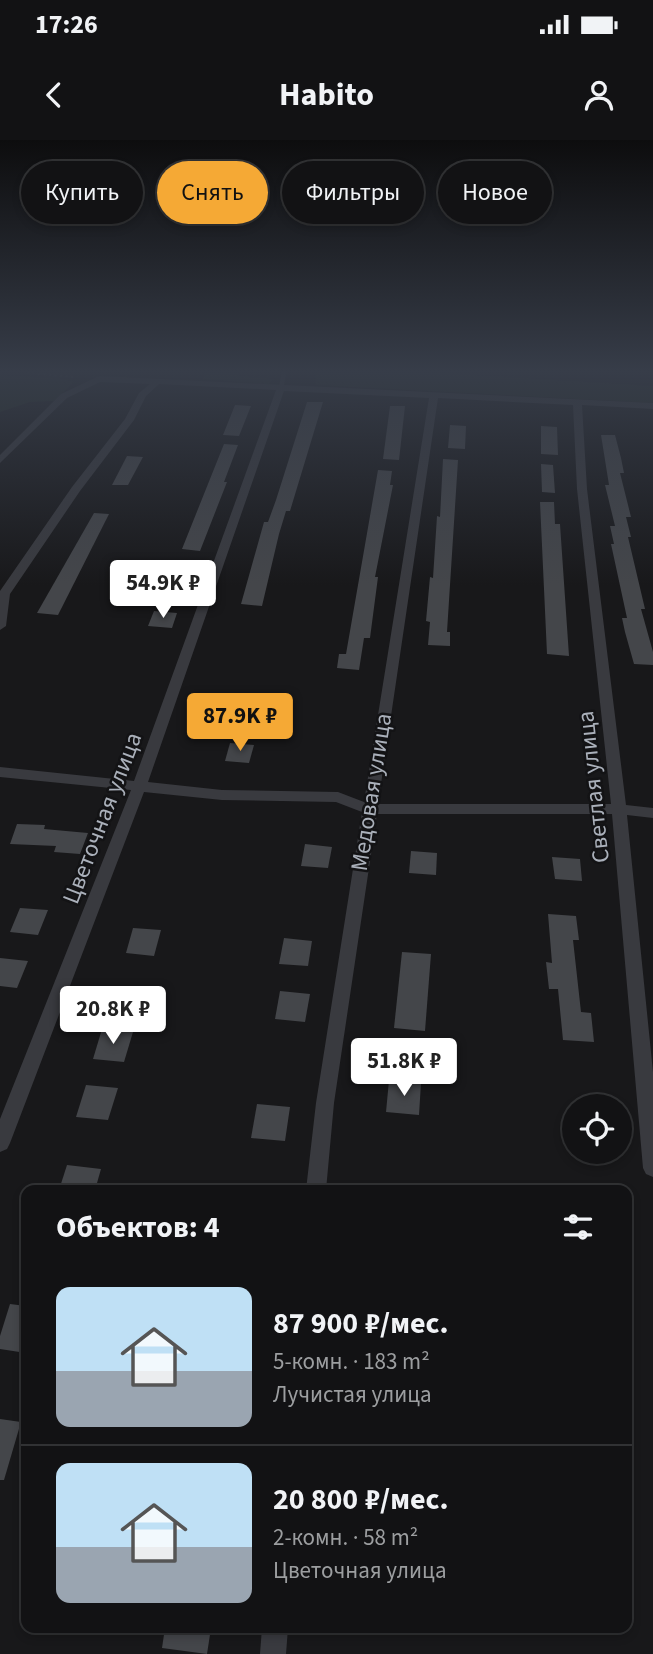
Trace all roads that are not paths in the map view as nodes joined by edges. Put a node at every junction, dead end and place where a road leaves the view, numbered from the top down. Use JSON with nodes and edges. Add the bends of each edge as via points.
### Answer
{"nodes":[{"id":1,"x":16,"y":444,"type":"edge"},
{"id":2,"x":111,"y":444,"type":"edge"},
{"id":3,"x":262,"y":444,"type":"edge"},
{"id":4,"x":425,"y":444,"type":"edge"},
{"id":5,"x":579,"y":444,"type":"edge"},
{"id":6,"x":0,"y":460,"type":"edge"},
{"id":7,"x":0,"y":626,"type":"edge"},
{"id":8,"x":0,"y":772,"type":"edge"},
{"id":9,"x":139,"y":788,"type":"junction"},
{"id":10,"x":368,"y":809,"type":"junction"},
{"id":11,"x":620,"y":809,"type":"junction"},
{"id":12,"x":653,"y":813,"type":"edge"},
{"id":13,"x":0,"y":1143,"type":"edge"},
{"id":14,"x":653,"y":1168,"type":"edge"},
{"id":15,"x":316,"y":1185,"type":"edge"},
{"id":16,"x":275,"y":1633,"type":"edge"},
{"id":17,"x":273,"y":1654,"type":"edge"}],
"edges":[{"from":1,"to":6,"type":"street"},
{"from":2,"to":7,"type":"street","via":[[4,594]]},
{"from":3,"to":9,"type":"street","name":"Цветочная улица"},
{"from":4,"to":10,"type":"street","name":"Медовая улица"},
{"from":5,"to":11,"type":"street","name":"Светлая улица"},
{"from":8,"to":9,"type":"street"},
{"from":9,"to":10,"type":"street","via":[[338,797]]},
{"from":9,"to":13,"type":"street","name":"Цветочная улица"},
{"from":10,"to":11,"type":"street"},
{"from":10,"to":15,"type":"street","name":"Медовая улица","via":[[324,1103]]},
{"from":11,"to":12,"type":"street"},
{"from":11,"to":14,"type":"street","name":"Светлая улица"},
{"from":16,"to":17,"type":"street"}]}
